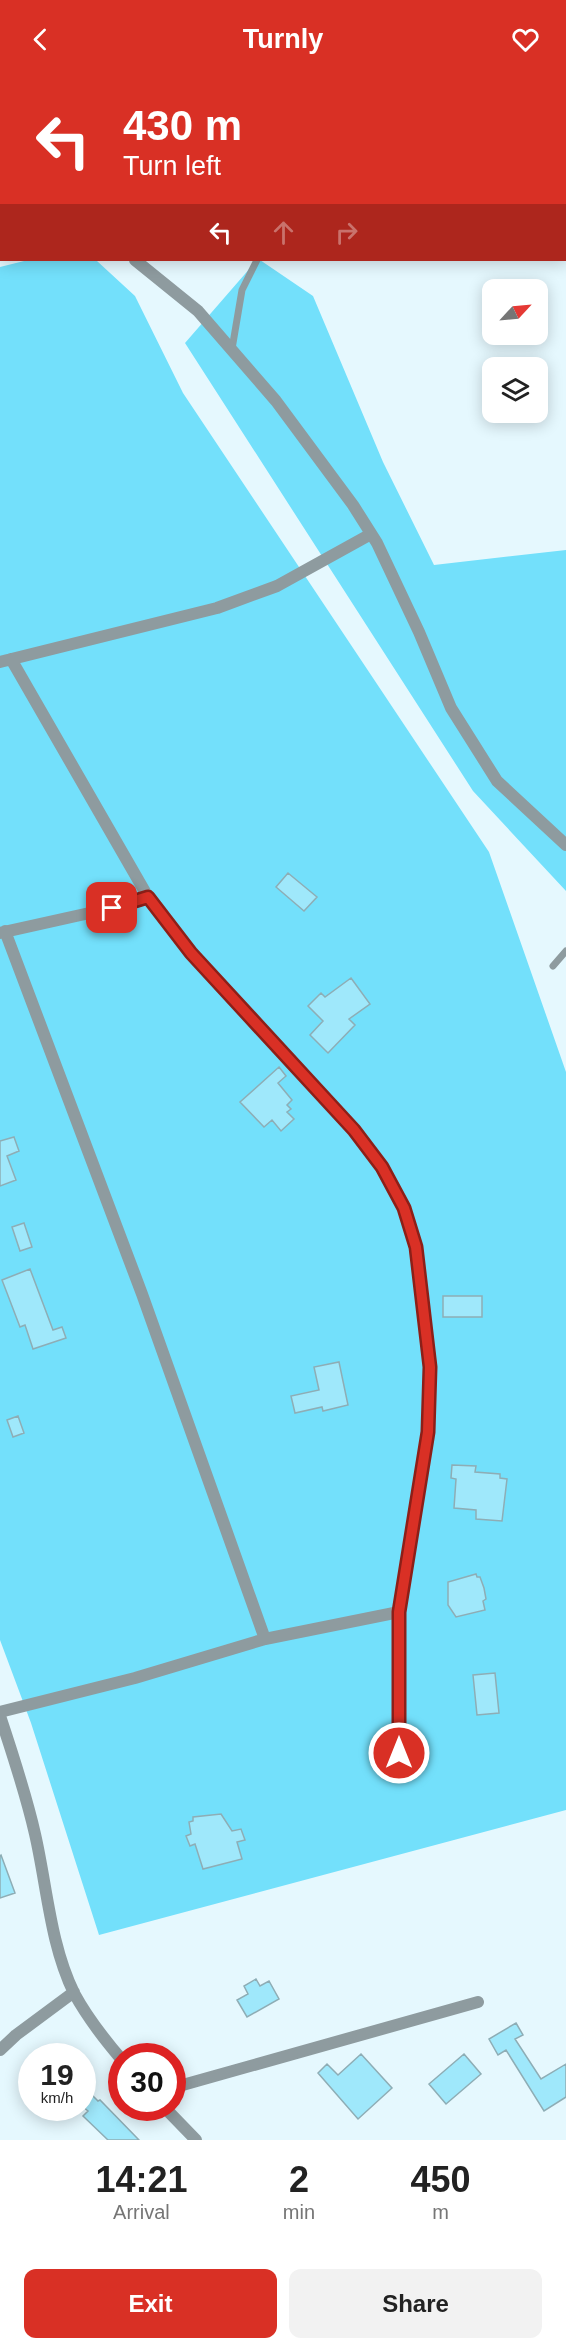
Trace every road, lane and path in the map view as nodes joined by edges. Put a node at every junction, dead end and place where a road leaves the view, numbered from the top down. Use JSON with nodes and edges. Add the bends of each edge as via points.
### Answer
{"nodes":[{"id":1,"x":136,"y":261,"type":"edge"},
{"id":2,"x":256,"y":261,"type":"edge"},
{"id":3,"x":232,"y":349,"type":"junction"},
{"id":4,"x":371,"y":534,"type":"junction"},
{"id":5,"x":5,"y":660,"type":"edge"},
{"id":6,"x":566,"y":845,"type":"edge"},
{"id":7,"x":148,"y":897,"type":"junction"},
{"id":8,"x":3,"y":932,"type":"edge"},
{"id":9,"x":566,"y":951,"type":"edge"},
{"id":10,"x":553,"y":966,"type":"dead end"},
{"id":11,"x":399,"y":1612,"type":"junction"},
{"id":12,"x":265,"y":1639,"type":"junction"},
{"id":13,"x":0,"y":1714,"type":"edge"},
{"id":14,"x":399,"y":1753,"type":"dead end"},
{"id":15,"x":74,"y":1992,"type":"junction"},
{"id":16,"x":478,"y":2002,"type":"dead end"},
{"id":17,"x":108,"y":2043,"type":"edge"},
{"id":18,"x":0,"y":2050,"type":"edge"},
{"id":19,"x":186,"y":2084,"type":"edge"},
{"id":20,"x":178,"y":2121,"type":"edge"},
{"id":21,"x":196,"y":2140,"type":"edge"}],
"edges":[{"from":1,"to":3,"type":"street","via":[[198,311]]},
{"from":2,"to":3,"type":"lane","via":[[242,290]]},
{"from":3,"to":4,"type":"street","via":[[276,401]]},
{"from":4,"to":5,"type":"street","via":[[278,586],[217,609]]},
{"from":4,"to":6,"type":"street","via":[[451,708],[496,782]]},
{"from":5,"to":7,"type":"street"},
{"from":7,"to":8,"type":"street"},
{"from":7,"to":11,"type":"street","via":[[191,953],[354,1130],[382,1167],[404,1208],[416,1247],[430,1367],[428,1432]]},
{"from":8,"to":12,"type":"street","via":[[142,1294]]},
{"from":9,"to":10,"type":"lane"},
{"from":11,"to":12,"type":"street"},
{"from":11,"to":14,"type":"street"},
{"from":12,"to":13,"type":"street"},
{"from":13,"to":15,"type":"street","via":[[26,1797],[57,1941]]},
{"from":15,"to":17,"type":"street"},
{"from":15,"to":18,"type":"street"},
{"from":16,"to":19,"type":"street"},
{"from":20,"to":21,"type":"street"}]}
